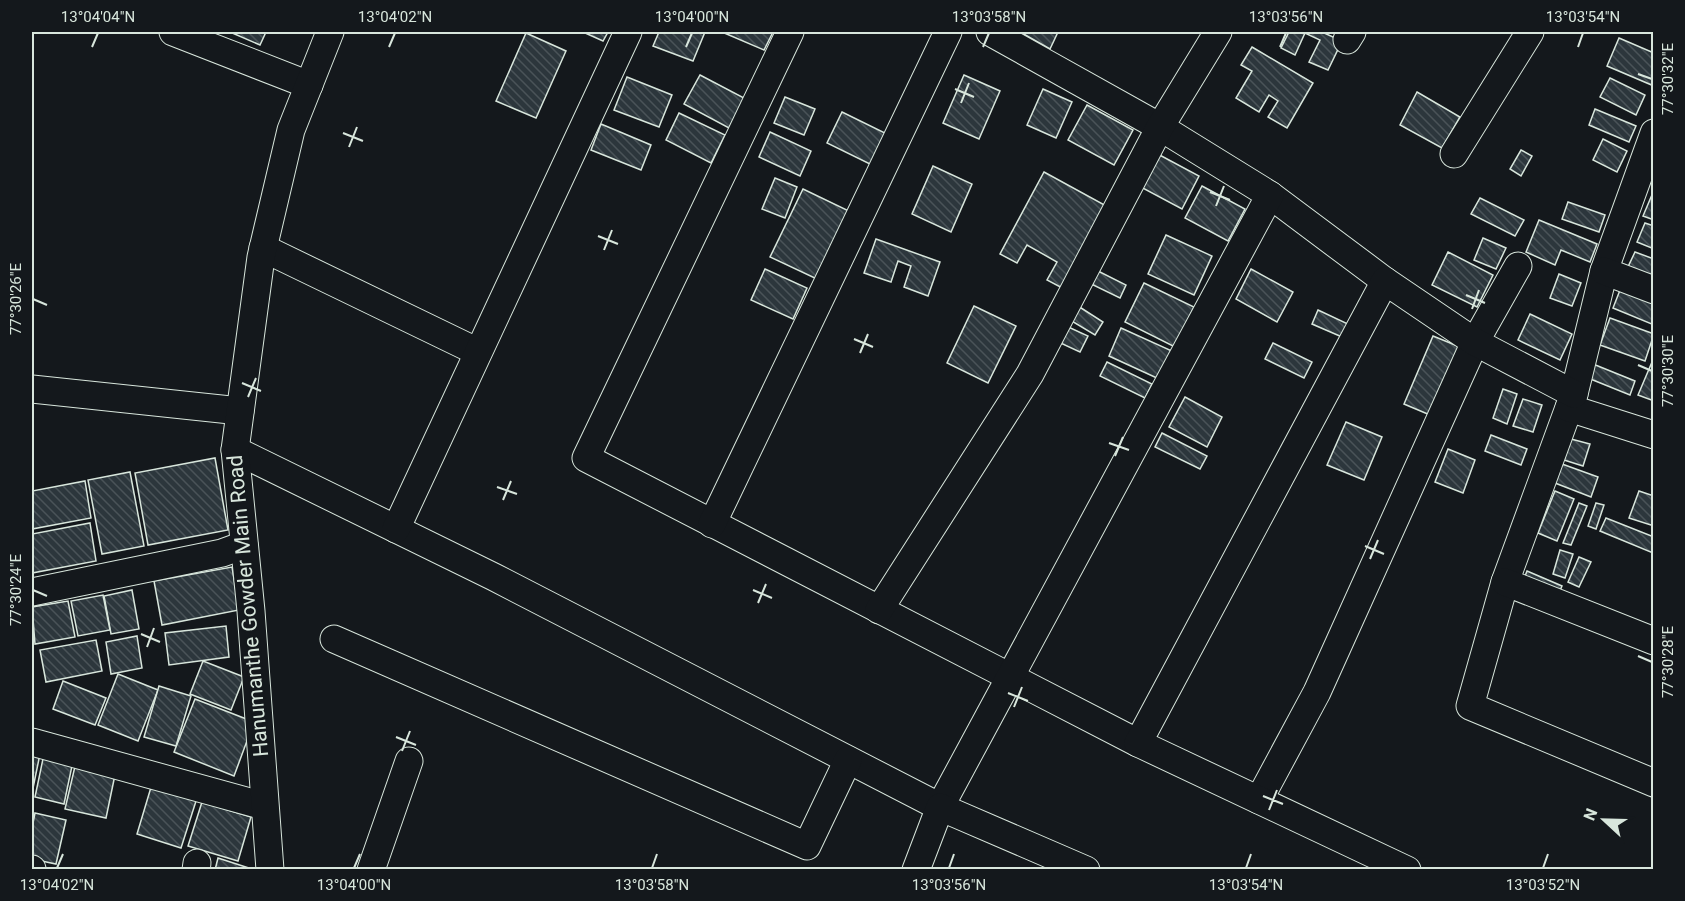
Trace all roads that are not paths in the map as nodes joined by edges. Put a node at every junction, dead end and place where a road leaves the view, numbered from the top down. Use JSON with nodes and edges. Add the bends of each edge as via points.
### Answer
{"nodes":[{"id":1,"x":173,"y":32,"type":"edge"},
{"id":2,"x":330,"y":32,"type":"edge"},
{"id":3,"x":628,"y":32,"type":"edge"},
{"id":4,"x":789,"y":32,"type":"edge"},
{"id":5,"x":948,"y":32,"type":"edge"},
{"id":6,"x":990,"y":32,"type":"edge"},
{"id":7,"x":1218,"y":32,"type":"edge"},
{"id":8,"x":1530,"y":32,"type":"edge"},
{"id":9,"x":309,"y":85,"type":"junction"},
{"id":10,"x":1160,"y":127,"type":"junction"},
{"id":11,"x":1653,"y":133,"type":"edge"},
{"id":12,"x":1454,"y":154,"type":"dead end"},
{"id":13,"x":1270,"y":195,"type":"junction"},
{"id":14,"x":263,"y":248,"type":"junction"},
{"id":15,"x":1518,"y":266,"type":"dead end"},
{"id":16,"x":1604,"y":271,"type":"junction"},
{"id":17,"x":1385,"y":281,"type":"junction"},
{"id":18,"x":1653,"y":290,"type":"edge"},
{"id":19,"x":1475,"y":342,"type":"junction"},
{"id":20,"x":478,"y":352,"type":"junction"},
{"id":21,"x":32,"y":389,"type":"edge"},
{"id":22,"x":1571,"y":401,"type":"junction"},
{"id":23,"x":240,"y":411,"type":"junction"},
{"id":24,"x":1653,"y":435,"type":"edge"},
{"id":25,"x":235,"y":450,"type":"junction"},
{"id":26,"x":712,"y":524,"type":"junction"},
{"id":27,"x":396,"y":529,"type":"junction"},
{"id":28,"x":244,"y":545,"type":"junction"},
{"id":29,"x":1505,"y":582,"type":"junction"},
{"id":30,"x":32,"y":592,"type":"edge"},
{"id":31,"x":879,"y":610,"type":"junction"},
{"id":32,"x":334,"y":639,"type":"dead end"},
{"id":33,"x":1653,"y":641,"type":"edge"},
{"id":34,"x":1010,"y":678,"type":"junction"},
{"id":35,"x":32,"y":742,"type":"edge"},
{"id":36,"x":1138,"y":743,"type":"junction"},
{"id":37,"x":848,"y":760,"type":"junction"},
{"id":38,"x":409,"y":761,"type":"dead end"},
{"id":39,"x":1653,"y":783,"type":"edge"},
{"id":40,"x":1259,"y":800,"type":"junction"},
{"id":41,"x":264,"y":806,"type":"junction"},
{"id":42,"x":940,"y":807,"type":"junction"},
{"id":43,"x":270,"y":870,"type":"edge"},
{"id":44,"x":371,"y":870,"type":"edge"},
{"id":45,"x":916,"y":870,"type":"edge"},
{"id":46,"x":1086,"y":870,"type":"edge"},
{"id":47,"x":1407,"y":870,"type":"edge"}],
"edges":[{"from":1,"to":9,"type":"street"},
{"from":2,"to":9,"type":"street","name":"Hanumanthe Gowder Main Road"},
{"from":3,"to":20,"type":"street"},
{"from":4,"to":26,"type":"street","via":[[586,458]]},
{"from":5,"to":26,"type":"street"},
{"from":6,"to":10,"type":"street"},
{"from":7,"to":10,"type":"street"},
{"from":8,"to":12,"type":"street"},
{"from":9,"to":14,"type":"street","name":"Hanumanthe Gowder Main Road","via":[[291,130]]},
{"from":10,"to":13,"type":"street"},
{"from":10,"to":31,"type":"street","via":[[1029,374]]},
{"from":11,"to":16,"type":"street"},
{"from":13,"to":17,"type":"street"},
{"from":13,"to":34,"type":"street"},
{"from":14,"to":20,"type":"street"},
{"from":14,"to":23,"type":"street","name":"Hanumanthe Gowder Main Road"},
{"from":15,"to":19,"type":"street"},
{"from":16,"to":18,"type":"street"},
{"from":16,"to":22,"type":"street"},
{"from":17,"to":19,"type":"street"},
{"from":17,"to":36,"type":"street"},
{"from":19,"to":22,"type":"street"},
{"from":19,"to":40,"type":"street","via":[[1317,692]]},
{"from":20,"to":27,"type":"street"},
{"from":21,"to":23,"type":"street"},
{"from":22,"to":24,"type":"street"},
{"from":22,"to":29,"type":"street"},
{"from":23,"to":25,"type":"street","name":"Hanumanthe Gowder Main Road"},
{"from":25,"to":27,"type":"street"},
{"from":25,"to":28,"type":"street","name":"Hanumanthe Gowder Main Road"},
{"from":26,"to":31,"type":"street"},
{"from":27,"to":37,"type":"street"},
{"from":28,"to":30,"type":"street","via":[[222,553]]},
{"from":28,"to":41,"type":"street","name":"Hanumanthe Gowder Main Road"},
{"from":29,"to":33,"type":"street"},
{"from":29,"to":39,"type":"street","via":[[1470,706]]},
{"from":31,"to":34,"type":"street"},
{"from":32,"to":37,"type":"street","via":[[807,846]]},
{"from":34,"to":36,"type":"street"},
{"from":34,"to":42,"type":"street"},
{"from":35,"to":41,"type":"street"},
{"from":36,"to":40,"type":"street"},
{"from":37,"to":42,"type":"street"},
{"from":38,"to":44,"type":"street"},
{"from":40,"to":47,"type":"street"},
{"from":41,"to":43,"type":"street","name":"Hanumanthe Gowder Main Road"},
{"from":42,"to":45,"type":"street"},
{"from":42,"to":46,"type":"street"}]}
